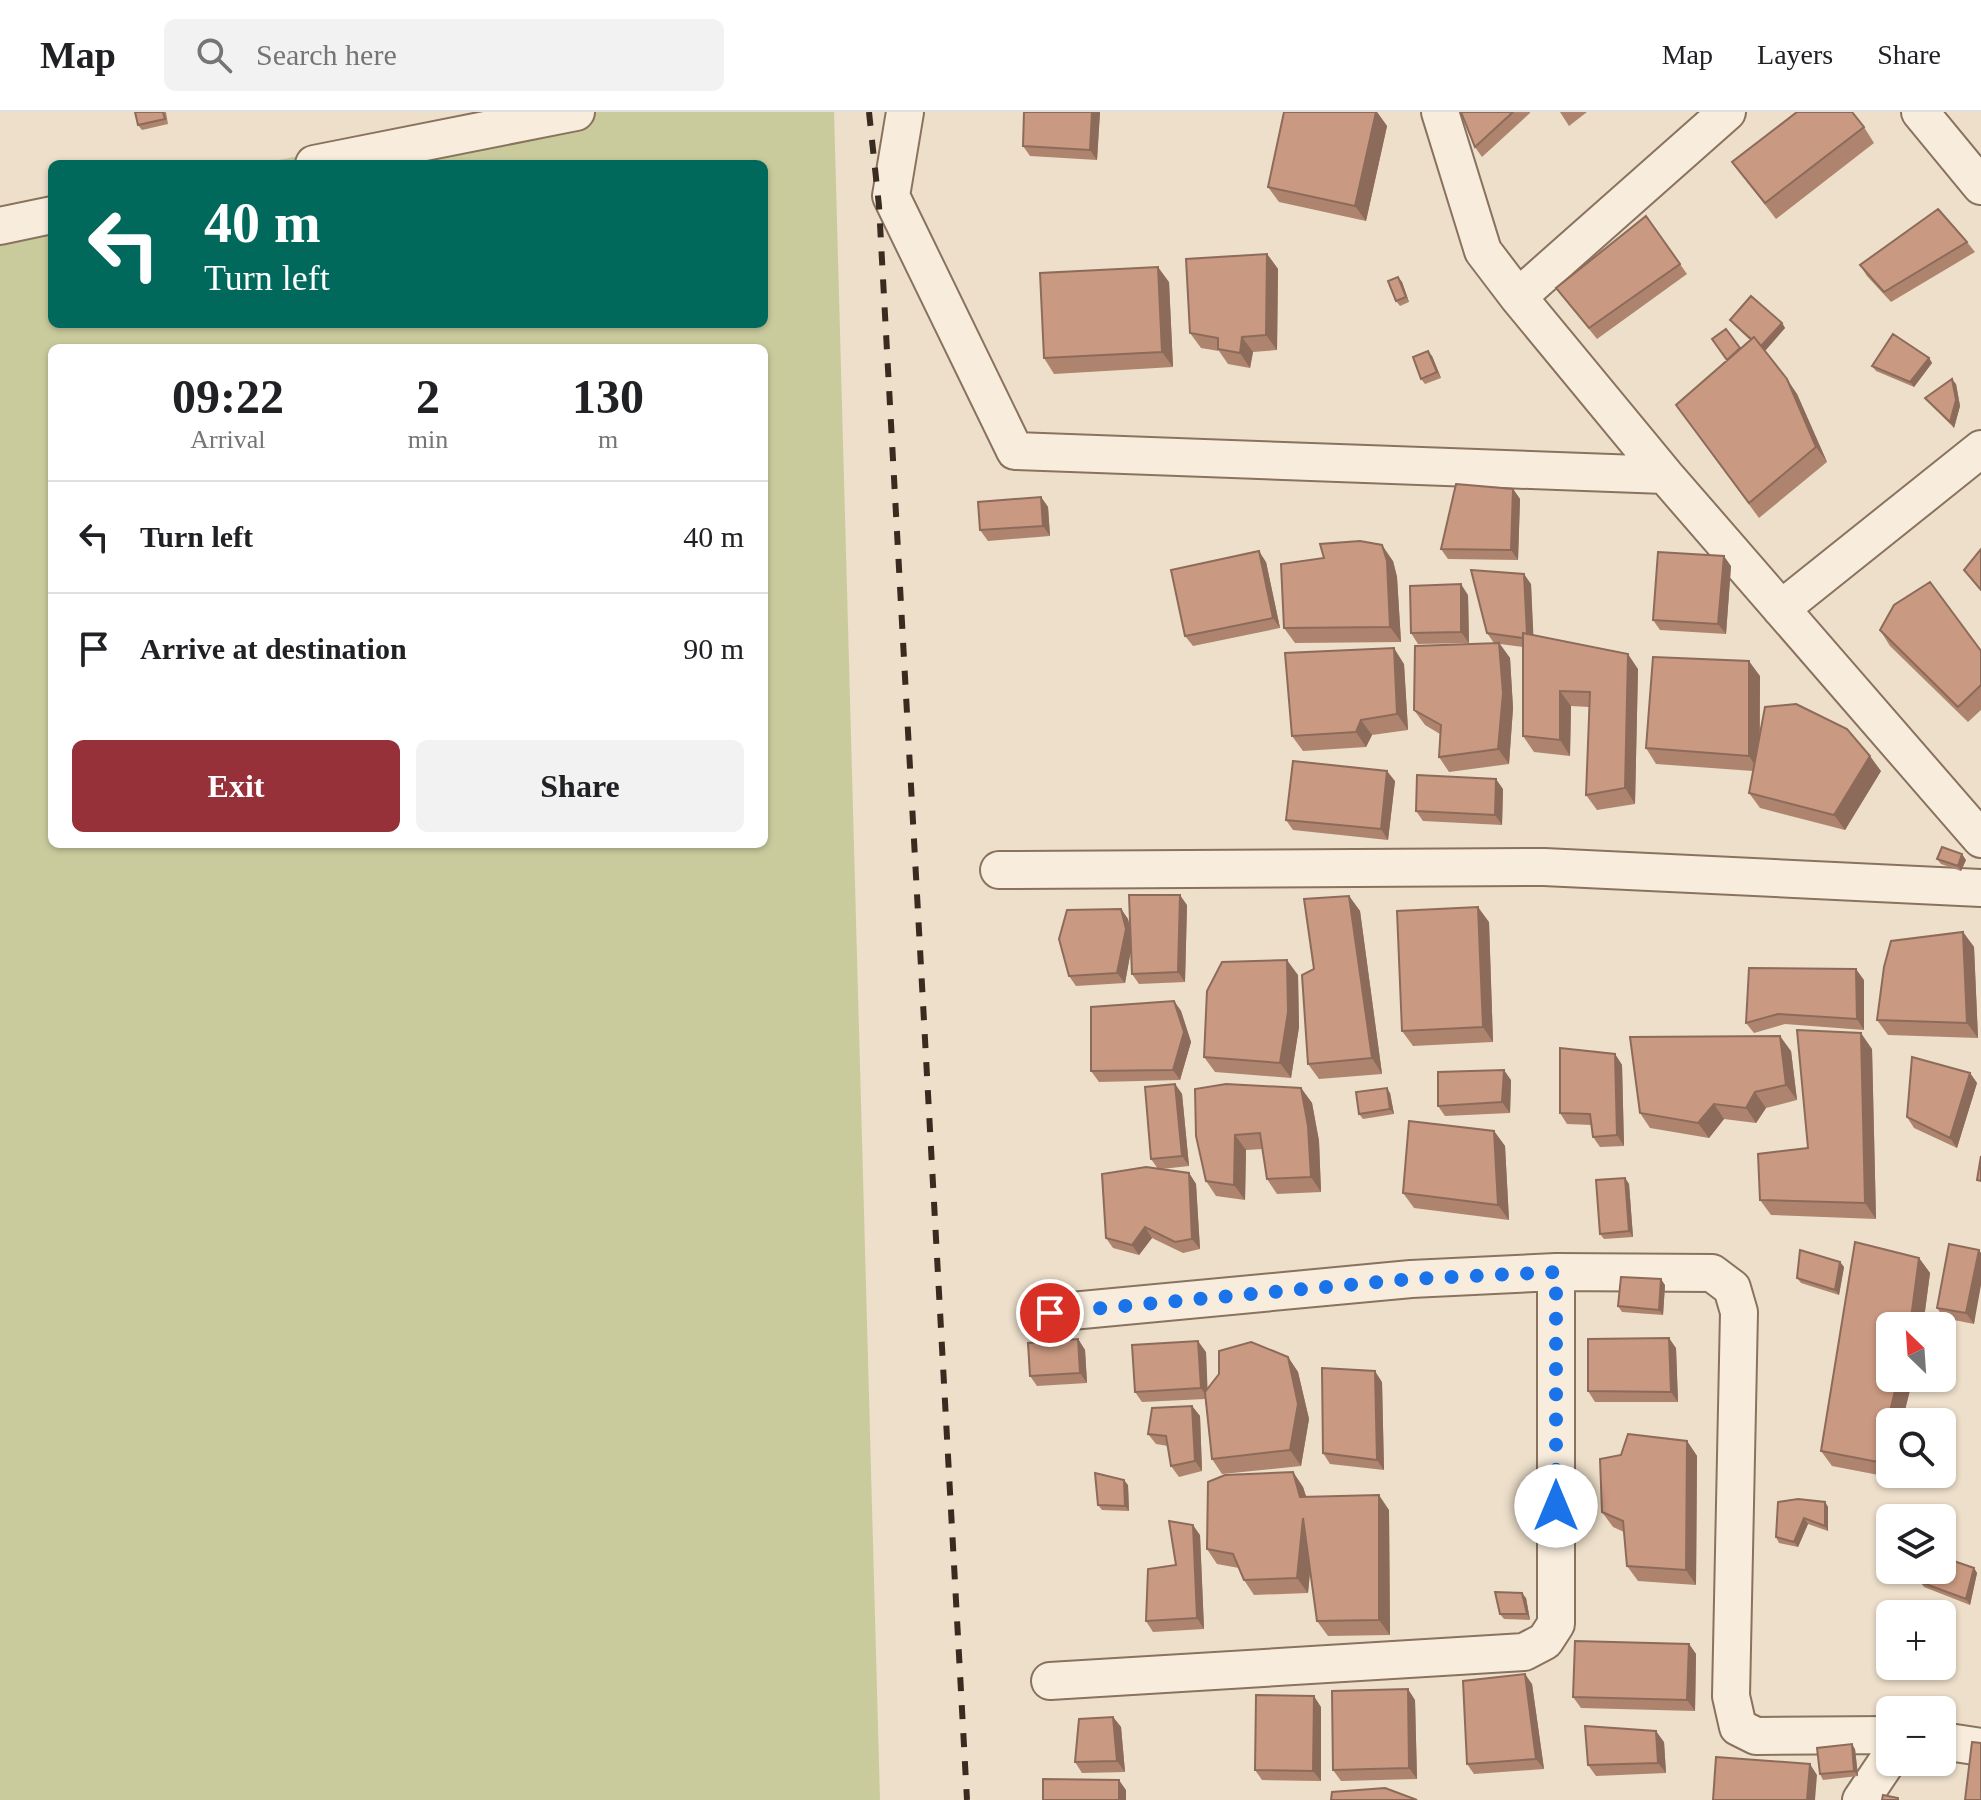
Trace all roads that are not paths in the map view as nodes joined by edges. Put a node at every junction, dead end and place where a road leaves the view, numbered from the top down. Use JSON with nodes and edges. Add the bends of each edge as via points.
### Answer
{"nodes":[{"id":1,"x":576,"y":112,"type":"edge"},
{"id":2,"x":905,"y":112,"type":"edge"},
{"id":3,"x":1440,"y":112,"type":"edge"},
{"id":4,"x":1727,"y":112,"type":"edge"},
{"id":5,"x":1920,"y":112,"type":"edge"},
{"id":6,"x":334,"y":160,"type":"edge"},
{"id":7,"x":1981,"y":186,"type":"edge"},
{"id":8,"x":48,"y":216,"type":"edge"},
{"id":9,"x":0,"y":226,"type":"edge"},
{"id":10,"x":1518,"y":297,"type":"junction"},
{"id":11,"x":1981,"y":449,"type":"edge"},
{"id":12,"x":1665,"y":475,"type":"junction"},
{"id":13,"x":1781,"y":609,"type":"junction"},
{"id":14,"x":1981,"y":839,"type":"edge"},
{"id":15,"x":999,"y":870,"type":"dead end"},
{"id":16,"x":1981,"y":888,"type":"edge"},
{"id":17,"x":1556,"y":1272,"type":"junction"},
{"id":18,"x":1050,"y":1313,"type":"dead end"},
{"id":19,"x":1050,"y":1681,"type":"dead end"},
{"id":20,"x":1876,"y":1735,"type":"edge"},
{"id":21,"x":1956,"y":1743,"type":"edge"},
{"id":22,"x":1981,"y":1747,"type":"edge"},
{"id":23,"x":1877,"y":1776,"type":"edge"},
{"id":24,"x":1861,"y":1800,"type":"edge"}],
"edges":[{"from":1,"to":6,"type":"street"},
{"from":2,"to":12,"type":"street","via":[[891,196],[1015,451]]},
{"from":3,"to":10,"type":"street","via":[[1483,251]]},
{"from":4,"to":10,"type":"street"},
{"from":5,"to":7,"type":"street"},
{"from":8,"to":9,"type":"street"},
{"from":10,"to":12,"type":"street"},
{"from":11,"to":13,"type":"street"},
{"from":12,"to":13,"type":"street"},
{"from":13,"to":14,"type":"street"},
{"from":15,"to":16,"type":"street","via":[[1544,867]]},
{"from":17,"to":18,"type":"street","via":[[1411,1279]]},
{"from":17,"to":19,"type":"street","via":[[1556,1624],[1545,1641],[1524,1652]]},
{"from":17,"to":20,"type":"street","via":[[1712,1273],[1732,1288],[1739,1312],[1731,1696],[1738,1727],[1756,1736]]},
{"from":21,"to":22,"type":"street"},
{"from":23,"to":24,"type":"street"}]}
